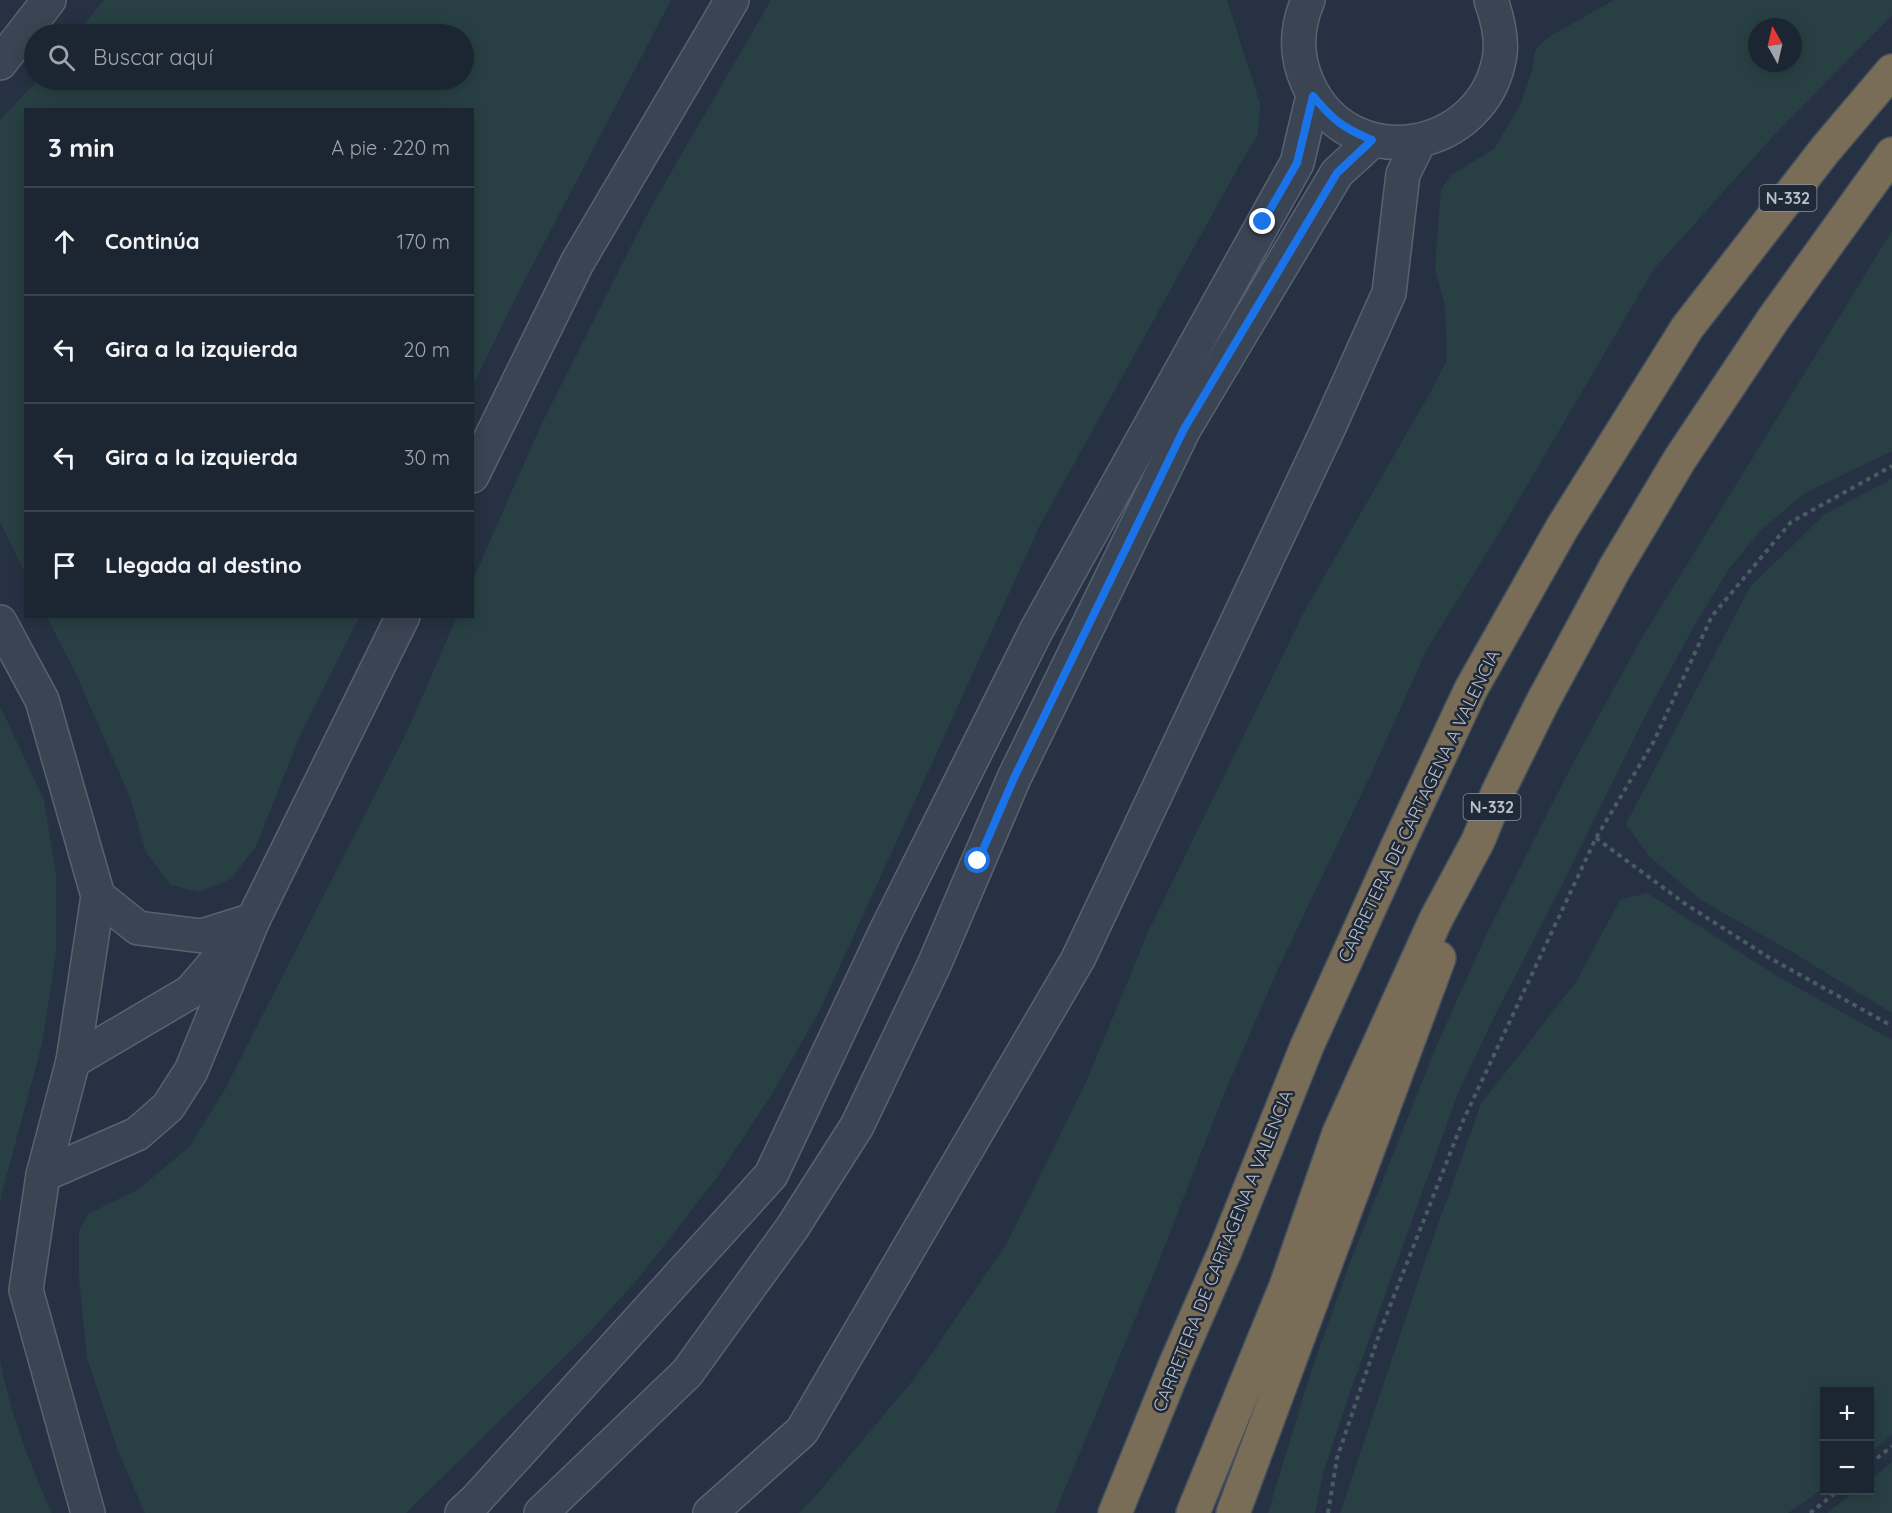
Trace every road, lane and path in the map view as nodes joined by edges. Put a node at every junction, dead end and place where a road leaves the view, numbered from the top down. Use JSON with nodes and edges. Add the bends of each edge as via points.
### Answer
{"nodes":[{"id":1,"x":50,"y":0,"type":"edge"},
{"id":2,"x":732,"y":0,"type":"edge"},
{"id":3,"x":1308,"y":0,"type":"edge"},
{"id":4,"x":1491,"y":0,"type":"edge"},
{"id":5,"x":31,"y":24,"type":"edge"},
{"id":6,"x":24,"y":33,"type":"edge"},
{"id":7,"x":0,"y":63,"type":"edge"},
{"id":8,"x":1892,"y":71,"type":"edge"},
{"id":9,"x":1313,"y":96,"type":"junction"},
{"id":10,"x":1372,"y":140,"type":"junction"},
{"id":11,"x":1419,"y":142,"type":"junction"},
{"id":12,"x":1892,"y":154,"type":"edge"},
{"id":13,"x":1892,"y":465,"type":"edge"},
{"id":14,"x":474,"y":472,"type":"edge"},
{"id":15,"x":402,"y":618,"type":"edge"},
{"id":16,"x":0,"y":622,"type":"edge"},
{"id":17,"x":1596,"y":838,"type":"junction"},
{"id":18,"x":1478,"y":841,"type":"junction"},
{"id":19,"x":98,"y":896,"type":"junction"},
{"id":20,"x":253,"y":920,"type":"junction"},
{"id":21,"x":1892,"y":1026,"type":"edge"},
{"id":22,"x":73,"y":1061,"type":"junction"},
{"id":23,"x":43,"y":1175,"type":"junction"},
{"id":24,"x":1892,"y":1446,"type":"edge"},
{"id":25,"x":1874,"y":1460,"type":"edge"},
{"id":26,"x":1834,"y":1495,"type":"edge"},
{"id":27,"x":88,"y":1513,"type":"edge"},
{"id":28,"x":462,"y":1513,"type":"edge"},
{"id":29,"x":541,"y":1513,"type":"edge"},
{"id":30,"x":710,"y":1513,"type":"edge"},
{"id":31,"x":1115,"y":1513,"type":"edge"},
{"id":32,"x":1192,"y":1513,"type":"edge"},
{"id":33,"x":1233,"y":1513,"type":"edge"},
{"id":34,"x":1328,"y":1513,"type":"edge"},
{"id":35,"x":1810,"y":1513,"type":"edge"}],
"edges":[{"from":1,"to":5,"type":"lane"},
{"from":2,"to":14,"type":"lane","via":[[577,263]]},
{"from":3,"to":9,"type":"lane","via":[[1298,43],[1301,70]]},
{"from":4,"to":11,"type":"lane","via":[[1498,21],[1500,53],[1491,84],[1474,111],[1449,130]]},
{"from":6,"to":7,"type":"lane"},
{"from":8,"to":31,"type":"highway","name":"CARRETERA DE CARTAGENA A VALENCIA","number":"N-332","via":[[1825,150],[1687,328],[1562,528],[1472,689],[1307,1046]]},
{"from":9,"to":10,"type":"lane","via":[[1329,116]]},
{"from":9,"to":28,"type":"lane","via":[[1297,163],[1036,631],[886,931],[771,1175]]},
{"from":10,"to":11,"type":"lane"},
{"from":10,"to":29,"type":"lane","via":[[1337,173],[1184,429],[1014,778],[934,965],[857,1126],[792,1228],[687,1373]]},
{"from":11,"to":30,"type":"lane","via":[[1402,174],[1389,293],[1078,959],[802,1431]]},
{"from":12,"to":18,"type":"highway","number":"N-332","via":[[1774,318],[1674,469],[1542,703]]},
{"from":13,"to":17,"type":"path","via":[[1791,522],[1712,616],[1654,741]]},
{"from":15,"to":20,"type":"lane"},
{"from":16,"to":19,"type":"lane","via":[[42,700]]},
{"from":17,"to":21,"type":"path","via":[[1684,903],[1759,951]]},
{"from":17,"to":34,"type":"path","via":[[1462,1123],[1377,1340],[1337,1458]]},
{"from":18,"to":32,"type":"highway","number":"N-332","via":[[1436,919],[1339,1133],[1286,1286]]},
{"from":18,"to":33,"type":"highway","via":[[1432,981]]},
{"from":19,"to":20,"type":"lane","via":[[138,928],[201,936]]},
{"from":19,"to":22,"type":"lane"},
{"from":20,"to":22,"type":"lane","via":[[190,992]]},
{"from":20,"to":23,"type":"lane","via":[[191,1071],[168,1107],[137,1134]]},
{"from":22,"to":23,"type":"lane"},
{"from":23,"to":27,"type":"lane","via":[[26,1290]]},
{"from":24,"to":25,"type":"path"},
{"from":26,"to":35,"type":"path"}]}
